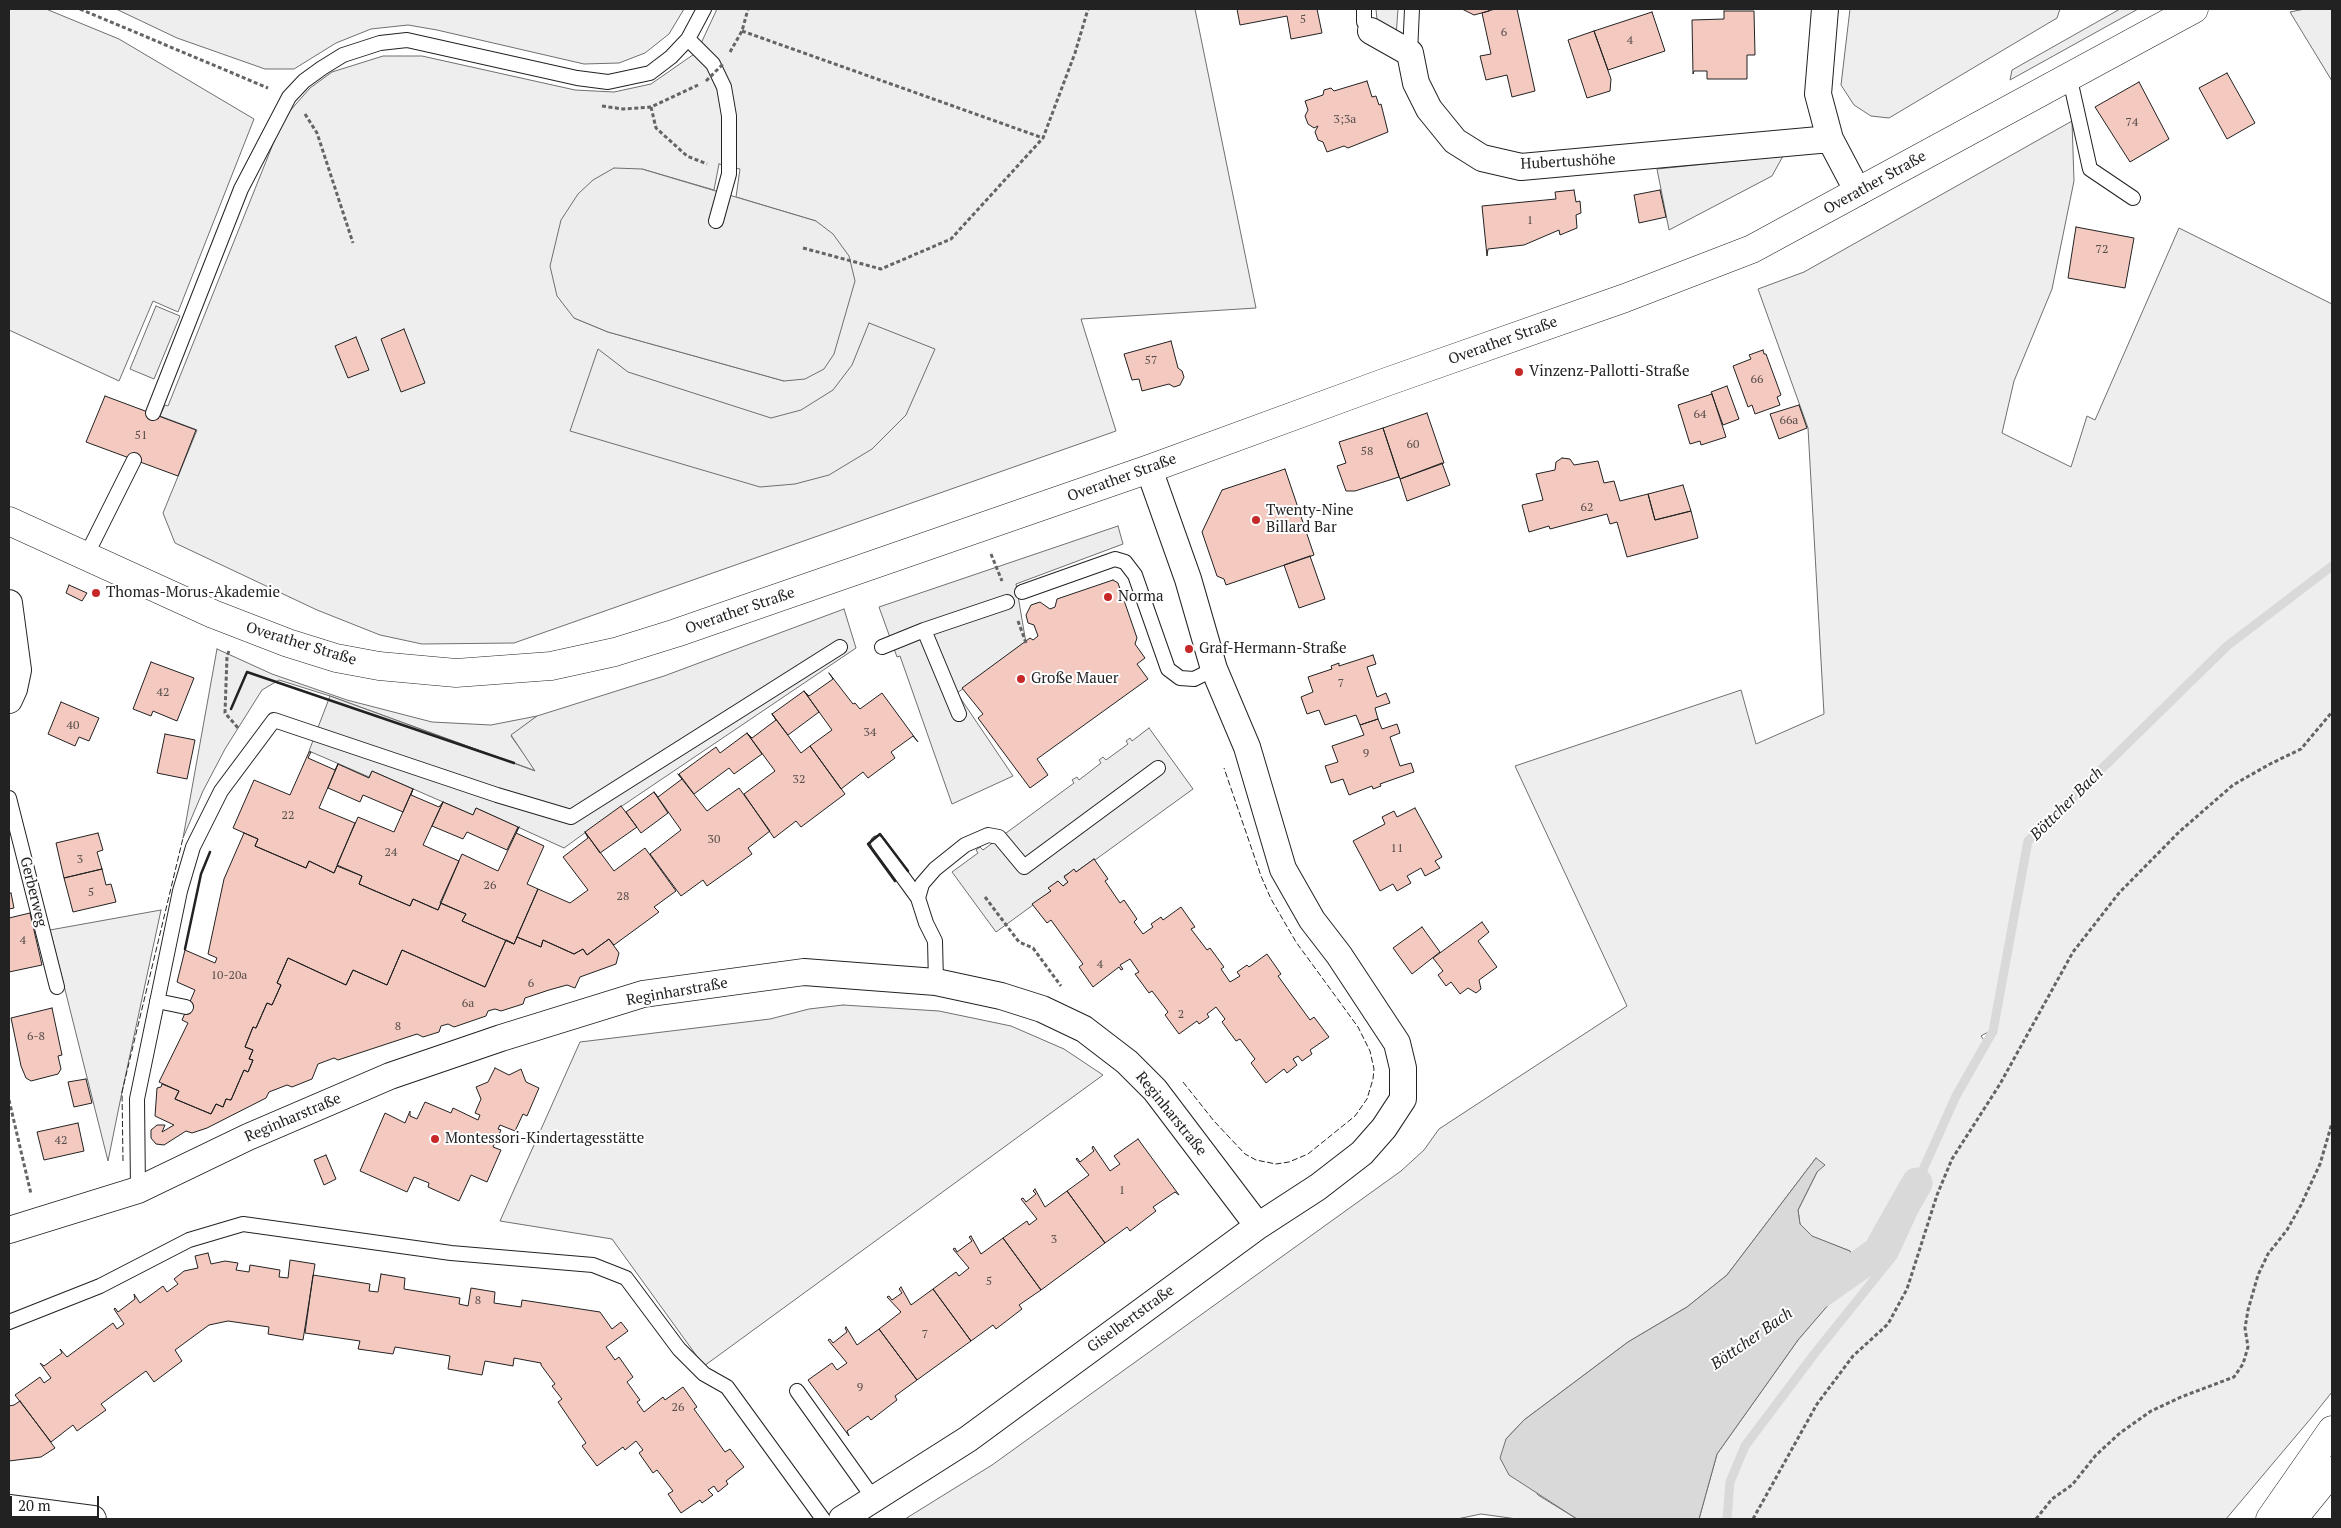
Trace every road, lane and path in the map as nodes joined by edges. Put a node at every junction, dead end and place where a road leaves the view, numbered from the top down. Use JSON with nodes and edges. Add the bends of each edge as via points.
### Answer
{"nodes":[{"id":1,"x":80,"y":9,"type":"edge"},
{"id":2,"x":704,"y":9,"type":"edge"},
{"id":3,"x":748,"y":9,"type":"edge"},
{"id":4,"x":1088,"y":9,"type":"edge"},
{"id":5,"x":1412,"y":9,"type":"edge"},
{"id":6,"x":1825,"y":9,"type":"edge"},
{"id":7,"x":2194,"y":9,"type":"edge"},
{"id":8,"x":1368,"y":20,"type":"edge"},
{"id":9,"x":742,"y":31,"type":"junction"},
{"id":10,"x":688,"y":39,"type":"junction"},
{"id":11,"x":1410,"y":53,"type":"junction"},
{"id":12,"x":2069,"y":75,"type":"junction"},
{"id":13,"x":706,"y":81,"type":"dead end"},
{"id":14,"x":289,"y":96,"type":"junction"},
{"id":15,"x":651,"y":108,"type":"dead end"},
{"id":16,"x":1043,"y":138,"type":"junction"},
{"id":17,"x":1830,"y":138,"type":"junction"},
{"id":18,"x":729,"y":174,"type":"junction"},
{"id":19,"x":1858,"y":192,"type":"junction"},
{"id":20,"x":2133,"y":198,"type":"dead end"},
{"id":21,"x":716,"y":221,"type":"dead end"},
{"id":22,"x":353,"y":243,"type":"dead end"},
{"id":23,"x":802,"y":248,"type":"dead end"},
{"id":24,"x":153,"y":413,"type":"dead end"},
{"id":25,"x":134,"y":460,"type":"dead end"},
{"id":26,"x":1149,"y":469,"type":"junction"},
{"id":27,"x":10,"y":526,"type":"edge"},
{"id":28,"x":86,"y":556,"type":"junction"},
{"id":29,"x":1022,"y":592,"type":"dead end"},
{"id":30,"x":1007,"y":602,"type":"dead end"},
{"id":31,"x":9,"y":603,"type":"edge"},
{"id":32,"x":924,"y":630,"type":"junction"},
{"id":33,"x":840,"y":647,"type":"dead end"},
{"id":34,"x":882,"y":647,"type":"dead end"},
{"id":35,"x":227,"y":656,"type":"dead end"},
{"id":36,"x":1214,"y":669,"type":"junction"},
{"id":37,"x":9,"y":700,"type":"edge"},
{"id":38,"x":2332,"y":712,"type":"edge"},
{"id":39,"x":959,"y":714,"type":"dead end"},
{"id":40,"x":232,"y":722,"type":"dead end"},
{"id":41,"x":1158,"y":768,"type":"dead end"},
{"id":42,"x":9,"y":798,"type":"edge"},
{"id":43,"x":878,"y":843,"type":"dead end"},
{"id":44,"x":985,"y":897,"type":"dead end"},
{"id":45,"x":918,"y":898,"type":"junction"},
{"id":46,"x":1019,"y":942,"type":"dead end"},
{"id":47,"x":936,"y":982,"type":"junction"},
{"id":48,"x":57,"y":987,"type":"dead end"},
{"id":49,"x":157,"y":1001,"type":"junction"},
{"id":50,"x":186,"y":1007,"type":"dead end"},
{"id":51,"x":9,"y":1100,"type":"edge"},
{"id":52,"x":2332,"y":1123,"type":"edge"},
{"id":53,"x":138,"y":1190,"type":"junction"},
{"id":54,"x":38,"y":1223,"type":"junction"},
{"id":55,"x":1258,"y":1226,"type":"junction"},
{"id":56,"x":9,"y":1230,"type":"edge"},
{"id":57,"x":9,"y":1322,"type":"edge"},
{"id":58,"x":797,"y":1391,"type":"dead end"},
{"id":59,"x":2332,"y":1430,"type":"edge"},
{"id":60,"x":2332,"y":1471,"type":"edge"},
{"id":61,"x":874,"y":1499,"type":"junction"},
{"id":62,"x":20,"y":1513,"type":"edge"},
{"id":63,"x":64,"y":1517,"type":"edge"},
{"id":64,"x":93,"y":1519,"type":"edge"},
{"id":65,"x":823,"y":1519,"type":"edge"},
{"id":66,"x":842,"y":1519,"type":"edge"},
{"id":67,"x":1753,"y":1519,"type":"edge"},
{"id":68,"x":2036,"y":1519,"type":"edge"},
{"id":69,"x":2270,"y":1519,"type":"edge"},
{"id":70,"x":2293,"y":1519,"type":"edge"}],
"edges":[{"from":1,"to":14,"type":"path"},
{"from":2,"to":10,"type":"lane"},
{"from":3,"to":9,"type":"path"},
{"from":4,"to":16,"type":"path"},
{"from":5,"to":11,"type":"lane"},
{"from":6,"to":17,"type":"street","via":[[1818,94]]},
{"from":7,"to":12,"type":"main road","name":"Overather Straße"},
{"from":8,"to":11,"type":"street"},
{"from":9,"to":13,"type":"path","bridge":true,"via":[[724,64]]},
{"from":9,"to":16,"type":"path"},
{"from":10,"to":14,"type":"lane","via":[[650,73],[608,82],[406,40],[380,43],[344,55],[304,81]]},
{"from":10,"to":18,"type":"lane","via":[[713,64],[724,88],[729,116]]},
{"from":11,"to":17,"type":"street","name":"Hubertushöhe","via":[[1416,83],[1429,109],[1455,141],[1482,158],[1521,168]]},
{"from":12,"to":19,"type":"main road","name":"Overather Straße"},
{"from":12,"to":20,"type":"lane","via":[[2090,169]]},
{"from":14,"to":22,"type":"path","via":[[308,117],[316,133]]},
{"from":14,"to":24,"type":"lane","via":[[241,189]]},
{"from":15,"to":18,"type":"path","via":[[656,128],[687,156]]},
{"from":16,"to":23,"type":"path","via":[[951,239],[882,269]]},
{"from":17,"to":19,"type":"street"},
{"from":18,"to":21,"type":"lane"},
{"from":19,"to":26,"type":"main road","name":"Overather Straße","via":[[1752,248],[1694,272]]},
{"from":25,"to":28,"type":"lane"},
{"from":26,"to":28,"type":"main road","name":"Overather Straße","via":[[668,636],[551,666],[494,671],[421,671],[336,658],[227,620]]},
{"from":26,"to":36,"type":"street","via":[[1188,579]]},
{"from":27,"to":28,"type":"main road","name":"Overather Straße"},
{"from":29,"to":36,"type":"lane","via":[[1115,559],[1125,562],[1135,575],[1168,668],[1180,678],[1194,679]]},
{"from":30,"to":32,"type":"lane"},
{"from":31,"to":37,"type":"street","via":[[18,670]]},
{"from":32,"to":34,"type":"lane"},
{"from":32,"to":39,"type":"lane"},
{"from":33,"to":49,"type":"lane","via":[[571,817],[274,720],[221,791],[194,847],[180,891]]},
{"from":35,"to":40,"type":"path","via":[[225,713]]},
{"from":36,"to":55,"type":"street","name":"Giselbertstraße","via":[[1247,747],[1283,869],[1312,920],[1397,1044],[1403,1068],[1403,1099],[1362,1153],[1318,1188]]},
{"from":38,"to":67,"type":"path","via":[[2301,749],[2233,785],[2179,832],[2119,894],[2073,952],[2000,1084],[1952,1159],[1936,1195],[1904,1296],[1888,1324],[1853,1356],[1817,1404]]},
{"from":41,"to":45,"type":"lane","via":[[1024,867],[998,837],[988,835],[965,845],[935,869],[922,884]]},
{"from":42,"to":48,"type":"lane","name":"Gerberweg"},
{"from":43,"to":45,"type":"lane"},
{"from":44,"to":46,"type":"path"},
{"from":45,"to":47,"type":"lane","via":[[935,941]]},
{"from":47,"to":53,"type":"street","name":"Reginharstraße","via":[[804,972],[643,994],[390,1076],[248,1137]]},
{"from":47,"to":55,"type":"street","name":"Reginharstraße","via":[[1042,1009],[1084,1029],[1127,1062],[1155,1090]]},
{"from":49,"to":50,"type":"lane"},
{"from":49,"to":53,"type":"lane","via":[[137,1099]]},
{"from":51,"to":54,"type":"path"},
{"from":52,"to":68,"type":"path","via":[[2320,1164],[2301,1205],[2258,1275],[2245,1328],[2248,1347],[2243,1364],[2234,1377],[2182,1396],[2128,1427],[2096,1455],[2072,1485],[2052,1499]]},
{"from":53,"to":54,"type":"street","name":"Reginharstraße"},
{"from":54,"to":56,"type":"street","name":"Reginharstraße"},
{"from":55,"to":61,"type":"street","name":"Giselbertstraße","via":[[968,1439]]},
{"from":57,"to":65,"type":"lane","via":[[100,1286],[189,1240],[243,1224],[451,1253],[593,1265],[626,1278],[679,1349],[704,1374],[728,1387]]},
{"from":58,"to":61,"type":"lane"},
{"from":59,"to":69,"type":"main road"},
{"from":60,"to":70,"type":"main road"},
{"from":61,"to":66,"type":"street","name":"Giselbertstraße"},
{"from":62,"to":63,"type":"street"},
{"from":63,"to":64,"type":"street"}]}
